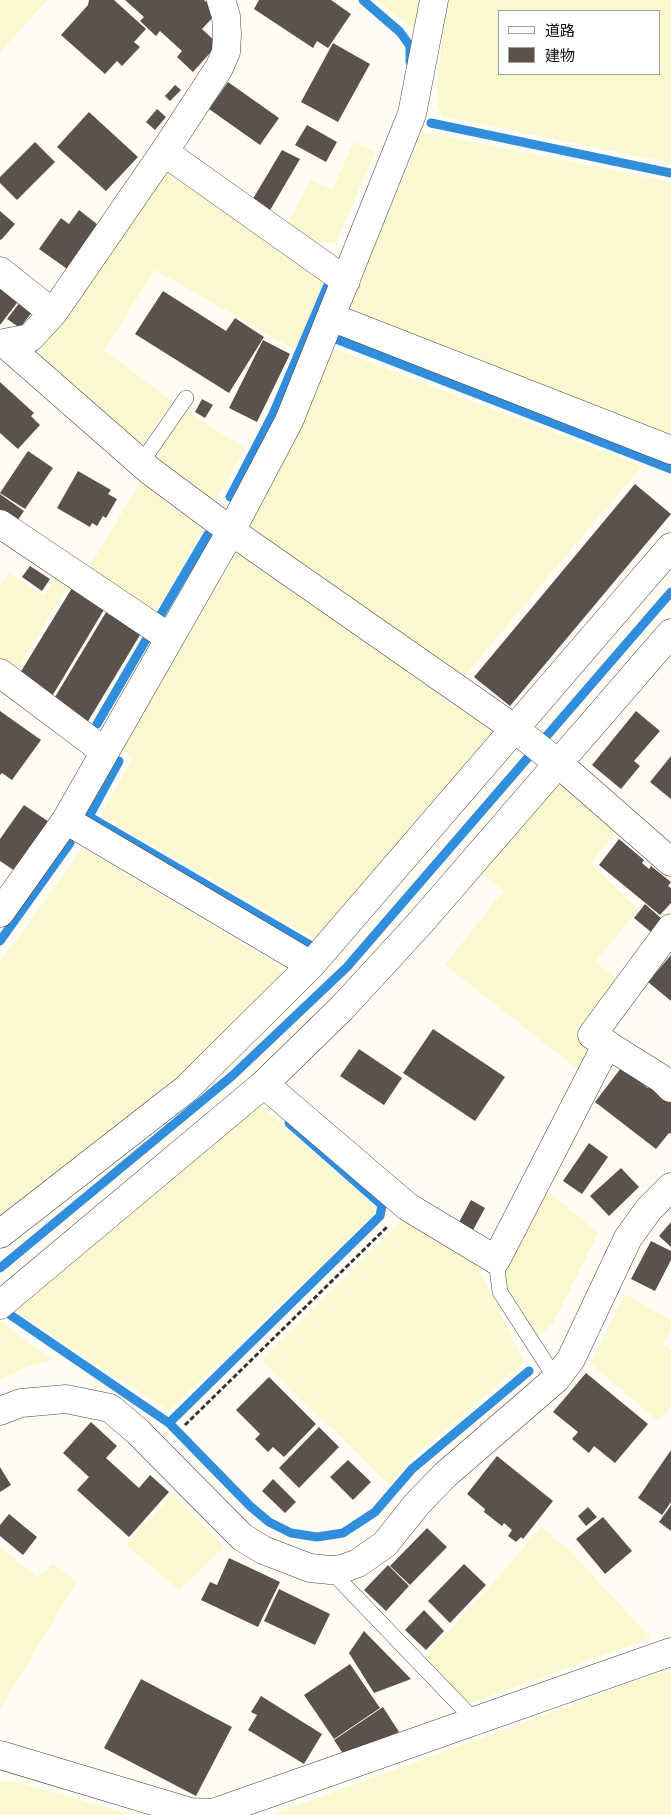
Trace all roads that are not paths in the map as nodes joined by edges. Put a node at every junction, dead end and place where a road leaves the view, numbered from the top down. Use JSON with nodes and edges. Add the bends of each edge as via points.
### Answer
{"nodes":[{"id":1,"x":222,"y":0,"type":"edge"},
{"id":2,"x":434,"y":0,"type":"edge"},
{"id":3,"x":164,"y":152,"type":"junction"},
{"id":4,"x":0,"y":271,"type":"edge"},
{"id":5,"x":346,"y":281,"type":"junction"},
{"id":6,"x":53,"y":313,"type":"junction"},
{"id":7,"x":331,"y":317,"type":"junction"},
{"id":8,"x":2,"y":343,"type":"edge"},
{"id":9,"x":186,"y":398,"type":"dead end"},
{"id":10,"x":671,"y":450,"type":"edge"},
{"id":11,"x":141,"y":464,"type":"junction"},
{"id":12,"x":0,"y":524,"type":"edge"},
{"id":13,"x":231,"y":531,"type":"junction"},
{"id":14,"x":671,"y":547,"type":"edge"},
{"id":15,"x":671,"y":633,"type":"edge"},
{"id":16,"x":170,"y":638,"type":"junction"},
{"id":17,"x":0,"y":673,"type":"edge"},
{"id":18,"x":518,"y":731,"type":"junction"},
{"id":19,"x":104,"y":751,"type":"junction"},
{"id":20,"x":555,"y":761,"type":"junction"},
{"id":21,"x":66,"y":820,"type":"junction"},
{"id":22,"x":671,"y":862,"type":"edge"},
{"id":23,"x":0,"y":913,"type":"edge"},
{"id":24,"x":671,"y":928,"type":"edge"},
{"id":25,"x":311,"y":965,"type":"junction"},
{"id":26,"x":607,"y":1044,"type":"junction"},
{"id":27,"x":264,"y":1084,"type":"junction"},
{"id":28,"x":671,"y":1088,"type":"edge"},
{"id":29,"x":671,"y":1188,"type":"edge"},
{"id":30,"x":0,"y":1234,"type":"edge"},
{"id":31,"x":496,"y":1260,"type":"junction"},
{"id":32,"x":0,"y":1305,"type":"edge"},
{"id":33,"x":556,"y":1379,"type":"junction"},
{"id":34,"x":0,"y":1411,"type":"edge"},
{"id":35,"x":330,"y":1570,"type":"junction"},
{"id":36,"x":671,"y":1652,"type":"edge"},
{"id":37,"x":475,"y":1721,"type":"junction"},
{"id":38,"x":0,"y":1755,"type":"edge"}],
"edges":[{"from":1,"to":3,"type":"street","via":[[228,34],[220,68]]},
{"from":2,"to":5,"type":"street","via":[[412,114]]},
{"from":3,"to":5,"type":"street"},
{"from":3,"to":6,"type":"street"},
{"from":4,"to":6,"type":"street"},
{"from":5,"to":7,"type":"street"},
{"from":6,"to":8,"type":"street","via":[[30,338]]},
{"from":7,"to":10,"type":"street"},
{"from":7,"to":13,"type":"street","via":[[289,421]]},
{"from":8,"to":11,"type":"street"},
{"from":9,"to":11,"type":"lane"},
{"from":11,"to":13,"type":"street"},
{"from":12,"to":16,"type":"street"},
{"from":13,"to":16,"type":"street"},
{"from":13,"to":18,"type":"street"},
{"from":14,"to":18,"type":"street"},
{"from":15,"to":20,"type":"street"},
{"from":16,"to":19,"type":"street"},
{"from":17,"to":19,"type":"street"},
{"from":18,"to":20,"type":"street"},
{"from":18,"to":25,"type":"street"},
{"from":19,"to":21,"type":"street"},
{"from":20,"to":22,"type":"street"},
{"from":20,"to":27,"type":"street","via":[[421,922],[342,1008]]},
{"from":21,"to":23,"type":"street"},
{"from":21,"to":25,"type":"street"},
{"from":24,"to":26,"type":"street","via":[[592,1035]]},
{"from":25,"to":30,"type":"street","via":[[186,1089]]},
{"from":26,"to":28,"type":"street"},
{"from":26,"to":31,"type":"street"},
{"from":27,"to":31,"type":"street","via":[[408,1207]]},
{"from":27,"to":32,"type":"street"},
{"from":29,"to":33,"type":"street","via":[[649,1209],[628,1238],[571,1359]]},
{"from":31,"to":33,"type":"lane","via":[[500,1292]]},
{"from":33,"to":35,"type":"street","via":[[445,1475],[385,1544],[358,1563]]},
{"from":34,"to":35,"type":"street","via":[[20,1403],[66,1399],[110,1408],[242,1537],[287,1560],[310,1568]]},
{"from":35,"to":37,"type":"lane"},
{"from":36,"to":37,"type":"street"},
{"from":37,"to":38,"type":"street","via":[[213,1813],[190,1812]]}]}
